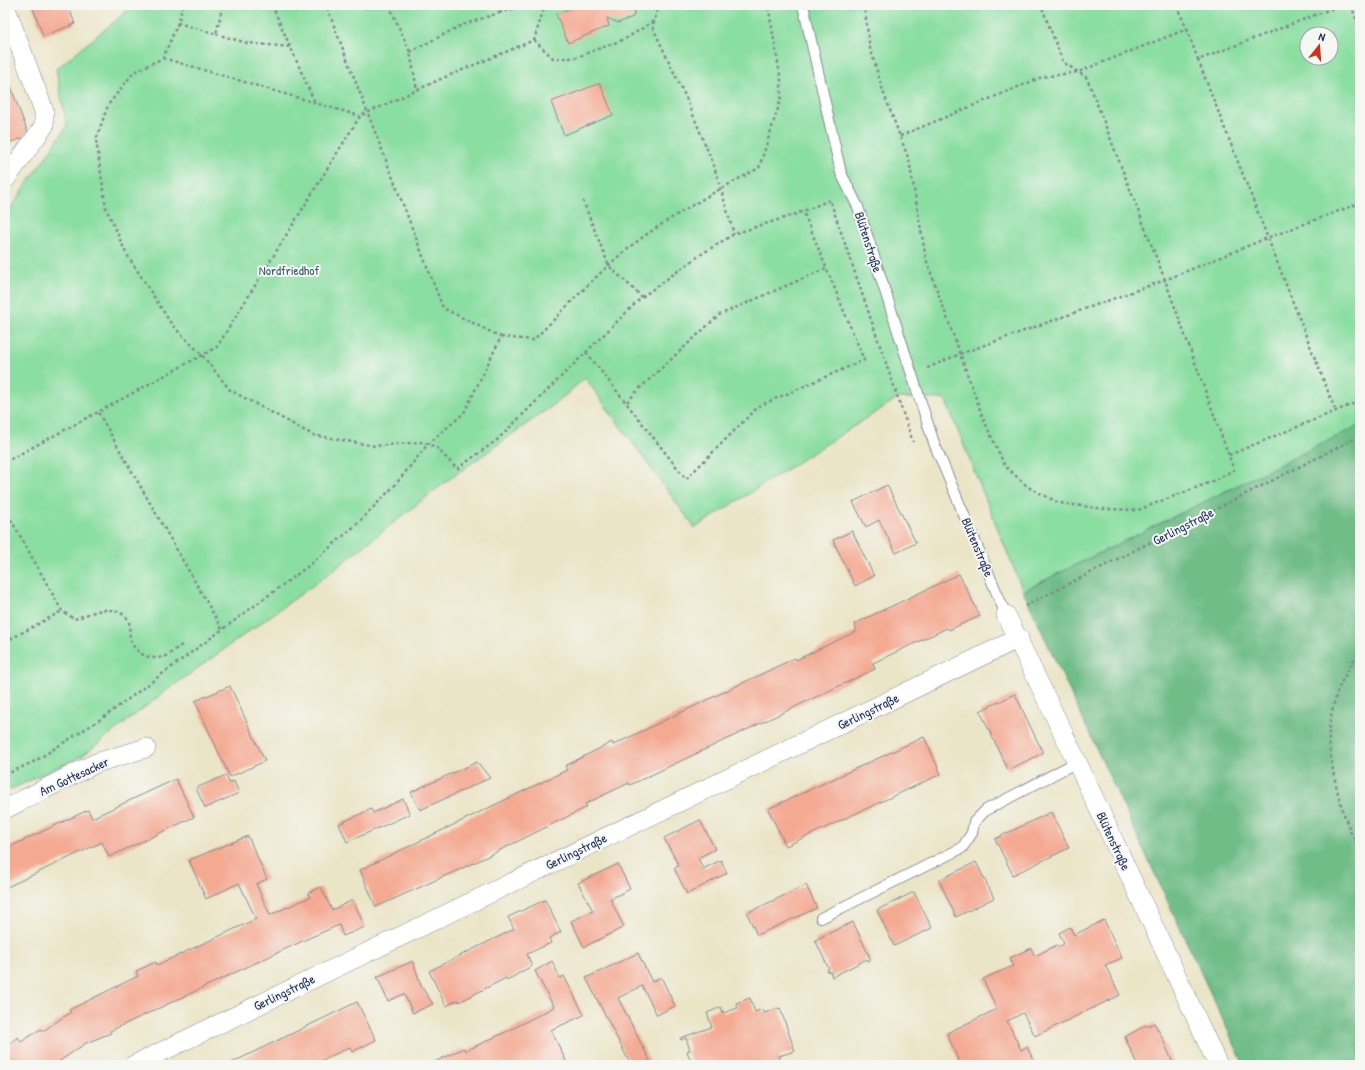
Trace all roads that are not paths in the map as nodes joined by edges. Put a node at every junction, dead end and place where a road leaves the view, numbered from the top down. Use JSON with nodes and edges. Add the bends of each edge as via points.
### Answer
{"nodes":[{"id":1,"x":803,"y":5,"type":"edge"},
{"id":2,"x":5,"y":6,"type":"edge"},
{"id":3,"x":5,"y":180,"type":"edge"},
{"id":4,"x":1006,"y":615,"type":"joint"},
{"id":5,"x":1018,"y":638,"type":"junction"},
{"id":6,"x":146,"y":748,"type":"dead end"},
{"id":7,"x":1077,"y":762,"type":"junction"},
{"id":8,"x":5,"y":809,"type":"edge"},
{"id":9,"x":821,"y":918,"type":"dead end"},
{"id":10,"x":134,"y":1065,"type":"edge"},
{"id":11,"x":1218,"y":1065,"type":"edge"}],
"edges":[{"from":1,"to":4,"type":"lane","name":"Blütenstraße","via":[[841,173],[858,207],[934,443]]},
{"from":2,"to":3,"type":"street","via":[[44,111],[44,126]]},
{"from":4,"to":5,"type":"street","name":"Blütenstraße"},
{"from":5,"to":7,"type":"street","name":"Blütenstraße"},
{"from":5,"to":10,"type":"street","name":"Gerlingstraße"},
{"from":6,"to":8,"type":"street","name":"Am Gottesacker","via":[[96,763]]},
{"from":7,"to":9,"type":"lane","via":[[986,810],[974,822],[972,833],[962,848]]},
{"from":7,"to":11,"type":"street","name":"Blütenstraße"}]}
